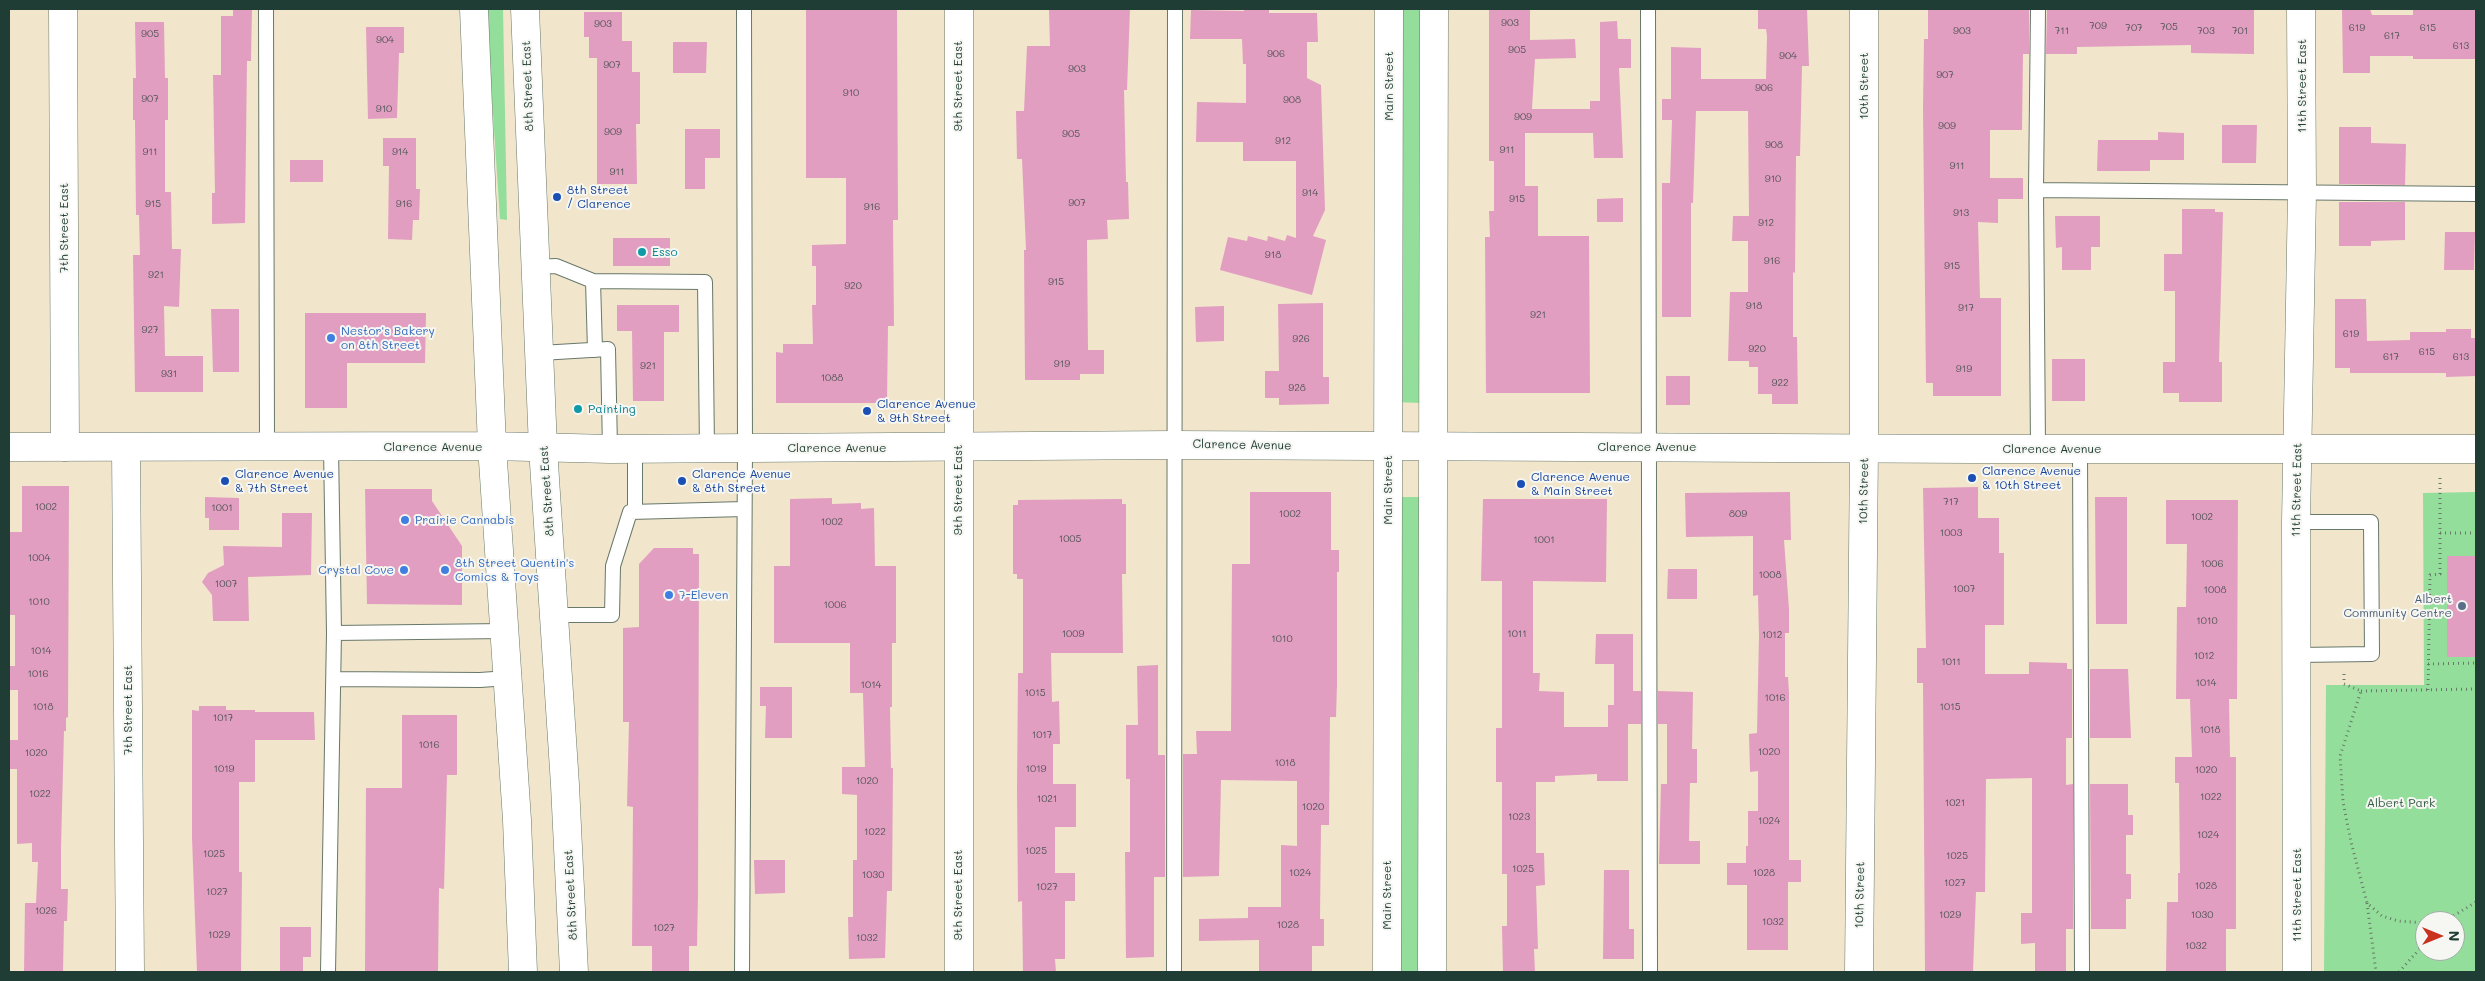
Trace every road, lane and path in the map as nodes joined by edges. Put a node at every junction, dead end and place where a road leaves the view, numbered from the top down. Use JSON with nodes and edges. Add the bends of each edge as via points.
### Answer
{"nodes":[{"id":1,"x":63,"y":9,"type":"edge"},
{"id":2,"x":266,"y":9,"type":"edge"},
{"id":3,"x":474,"y":9,"type":"edge"},
{"id":4,"x":525,"y":9,"type":"edge"},
{"id":5,"x":744,"y":9,"type":"edge"},
{"id":6,"x":959,"y":9,"type":"edge"},
{"id":7,"x":1176,"y":9,"type":"edge"},
{"id":8,"x":1389,"y":9,"type":"edge"},
{"id":9,"x":1434,"y":9,"type":"edge"},
{"id":10,"x":1648,"y":9,"type":"edge"},
{"id":11,"x":1864,"y":9,"type":"edge"},
{"id":12,"x":2038,"y":9,"type":"edge"},
{"id":13,"x":2301,"y":9,"type":"edge"},
{"id":14,"x":2036,"y":190,"type":"junction"},
{"id":15,"x":2302,"y":193,"type":"junction"},
{"id":16,"x":2476,"y":194,"type":"edge"},
{"id":17,"x":536,"y":267,"type":"junction"},
{"id":18,"x":593,"y":281,"type":"junction"},
{"id":19,"x":595,"y":350,"type":"junction"},
{"id":20,"x":540,"y":353,"type":"junction"},
{"id":21,"x":1174,"y":444,"type":"junction"},
{"id":22,"x":492,"y":446,"type":"junction"},
{"id":23,"x":1388,"y":446,"type":"junction"},
{"id":24,"x":1433,"y":446,"type":"junction"},
{"id":25,"x":9,"y":447,"type":"edge"},
{"id":26,"x":1648,"y":447,"type":"junction"},
{"id":27,"x":65,"y":448,"type":"junction"},
{"id":28,"x":126,"y":448,"type":"junction"},
{"id":29,"x":267,"y":448,"type":"junction"},
{"id":30,"x":330,"y":448,"type":"junction"},
{"id":31,"x":544,"y":448,"type":"junction"},
{"id":32,"x":745,"y":448,"type":"junction"},
{"id":33,"x":958,"y":448,"type":"junction"},
{"id":34,"x":1864,"y":448,"type":"junction"},
{"id":35,"x":2038,"y":448,"type":"junction"},
{"id":36,"x":2080,"y":448,"type":"junction"},
{"id":37,"x":622,"y":449,"type":"junction"},
{"id":38,"x":707,"y":449,"type":"junction"},
{"id":39,"x":2298,"y":450,"type":"junction"},
{"id":40,"x":2476,"y":450,"type":"edge"},
{"id":41,"x":2440,"y":485,"type":"dead end"},
{"id":42,"x":744,"y":509,"type":"junction"},
{"id":43,"x":635,"y":512,"type":"junction"},
{"id":44,"x":2296,"y":522,"type":"junction"},
{"id":45,"x":2440,"y":533,"type":"junction"},
{"id":46,"x":2476,"y":533,"type":"edge"},
{"id":47,"x":555,"y":615,"type":"junction"},
{"id":48,"x":505,"y":631,"type":"junction"},
{"id":49,"x":334,"y":633,"type":"junction"},
{"id":50,"x":2297,"y":655,"type":"junction"},
{"id":51,"x":2476,"y":663,"type":"edge"},
{"id":52,"x":2428,"y":664,"type":"junction"},
{"id":53,"x":508,"y":678,"type":"junction"},
{"id":54,"x":334,"y":679,"type":"junction"},
{"id":55,"x":2344,"y":684,"type":"dead end"},
{"id":56,"x":2476,"y":689,"type":"edge"},
{"id":57,"x":2428,"y":690,"type":"junction"},
{"id":58,"x":2361,"y":691,"type":"junction"},
{"id":59,"x":2476,"y":902,"type":"edge"},
{"id":60,"x":2367,"y":903,"type":"junction"},
{"id":61,"x":2461,"y":911,"type":"edge"},
{"id":62,"x":2415,"y":922,"type":"edge"},
{"id":63,"x":2415,"y":954,"type":"edge"},
{"id":64,"x":130,"y":972,"type":"edge"},
{"id":65,"x":328,"y":972,"type":"edge"},
{"id":66,"x":523,"y":972,"type":"edge"},
{"id":67,"x":574,"y":972,"type":"edge"},
{"id":68,"x":742,"y":972,"type":"edge"},
{"id":69,"x":959,"y":972,"type":"edge"},
{"id":70,"x":1174,"y":972,"type":"edge"},
{"id":71,"x":1387,"y":972,"type":"edge"},
{"id":72,"x":1432,"y":972,"type":"edge"},
{"id":73,"x":1650,"y":972,"type":"edge"},
{"id":74,"x":1859,"y":972,"type":"edge"},
{"id":75,"x":2082,"y":972,"type":"edge"},
{"id":76,"x":2297,"y":972,"type":"edge"},
{"id":77,"x":2376,"y":972,"type":"edge"},
{"id":78,"x":2399,"y":972,"type":"edge"}],
"edges":[{"from":1,"to":27,"type":"street","name":"7th Street East"},
{"from":2,"to":29,"type":"lane"},
{"from":3,"to":22,"type":"street"},
{"from":4,"to":17,"type":"street","name":"8th Street East"},
{"from":5,"to":32,"type":"lane"},
{"from":6,"to":33,"type":"street","name":"9th Street East"},
{"from":7,"to":21,"type":"lane"},
{"from":8,"to":23,"type":"street","name":"Main Street"},
{"from":9,"to":24,"type":"street"},
{"from":10,"to":26,"type":"lane"},
{"from":11,"to":34,"type":"street","name":"10th Street"},
{"from":12,"to":14,"type":"lane"},
{"from":13,"to":15,"type":"street","name":"11th Street East"},
{"from":14,"to":15,"type":"lane"},
{"from":14,"to":35,"type":"lane"},
{"from":15,"to":16,"type":"lane"},
{"from":15,"to":39,"type":"street","name":"11th Street East"},
{"from":17,"to":18,"type":"lane","via":[[556,266]]},
{"from":17,"to":20,"type":"street","name":"8th Street East"},
{"from":18,"to":19,"type":"lane"},
{"from":18,"to":38,"type":"lane","via":[[705,282]]},
{"from":19,"to":20,"type":"lane"},
{"from":19,"to":37,"type":"lane","via":[[608,349]]},
{"from":20,"to":31,"type":"street","name":"8th Street East"},
{"from":21,"to":23,"type":"street","name":"Clarence Avenue"},
{"from":21,"to":33,"type":"street","name":"Clarence Avenue"},
{"from":21,"to":70,"type":"lane"},
{"from":22,"to":30,"type":"street","name":"Clarence Avenue"},
{"from":22,"to":31,"type":"street","name":"Clarence Avenue"},
{"from":22,"to":48,"type":"street"},
{"from":23,"to":24,"type":"street","name":"Clarence Avenue"},
{"from":23,"to":71,"type":"street","name":"Main Street"},
{"from":24,"to":26,"type":"street","name":"Clarence Avenue"},
{"from":24,"to":72,"type":"street"},
{"from":25,"to":27,"type":"street","name":"Clarence Avenue"},
{"from":26,"to":34,"type":"street","name":"Clarence Avenue"},
{"from":26,"to":73,"type":"lane"},
{"from":27,"to":28,"type":"street","name":"Clarence Avenue"},
{"from":28,"to":29,"type":"street","name":"Clarence Avenue"},
{"from":28,"to":64,"type":"street","name":"7th Street East"},
{"from":29,"to":30,"type":"street","name":"Clarence Avenue"},
{"from":30,"to":49,"type":"lane"},
{"from":31,"to":37,"type":"street","name":"Clarence Avenue"},
{"from":31,"to":47,"type":"street","name":"8th Street East"},
{"from":32,"to":33,"type":"street","name":"Clarence Avenue"},
{"from":32,"to":38,"type":"street","name":"Clarence Avenue"},
{"from":32,"to":42,"type":"lane"},
{"from":33,"to":69,"type":"street","name":"9th Street East"},
{"from":34,"to":35,"type":"street","name":"Clarence Avenue"},
{"from":34,"to":74,"type":"street","name":"10th Street"},
{"from":35,"to":36,"type":"street","name":"Clarence Avenue"},
{"from":36,"to":39,"type":"street","name":"Clarence Avenue"},
{"from":36,"to":75,"type":"lane"},
{"from":37,"to":38,"type":"street","name":"Clarence Avenue"},
{"from":37,"to":43,"type":"lane"},
{"from":39,"to":40,"type":"street","name":"Clarence Avenue"},
{"from":39,"to":44,"type":"street","name":"11th Street East"},
{"from":41,"to":45,"type":"path"},
{"from":42,"to":43,"type":"lane"},
{"from":42,"to":68,"type":"lane"},
{"from":43,"to":47,"type":"lane","via":[[630,512],[613,566],[612,615]]},
{"from":44,"to":50,"type":"street","name":"11th Street East"},
{"from":44,"to":50,"type":"lane","via":[[2372,522],[2372,654]]},
{"from":45,"to":46,"type":"path"},
{"from":45,"to":52,"type":"path","via":[[2440,574],[2430,575]]},
{"from":47,"to":67,"type":"street","name":"8th Street East"},
{"from":48,"to":49,"type":"lane"},
{"from":48,"to":53,"type":"street"},
{"from":49,"to":54,"type":"lane"},
{"from":50,"to":76,"type":"street","name":"11th Street East"},
{"from":51,"to":52,"type":"path"},
{"from":52,"to":57,"type":"path"},
{"from":53,"to":54,"type":"lane"},
{"from":53,"to":66,"type":"street"},
{"from":54,"to":65,"type":"lane"},
{"from":55,"to":58,"type":"path"},
{"from":56,"to":57,"type":"path"},
{"from":57,"to":58,"type":"path"},
{"from":58,"to":60,"type":"path","via":[[2340,756],[2343,802]]},
{"from":59,"to":61,"type":"path"},
{"from":60,"to":62,"type":"path","via":[[2382,916]]},
{"from":60,"to":77,"type":"path"},
{"from":63,"to":78,"type":"path"}]}
